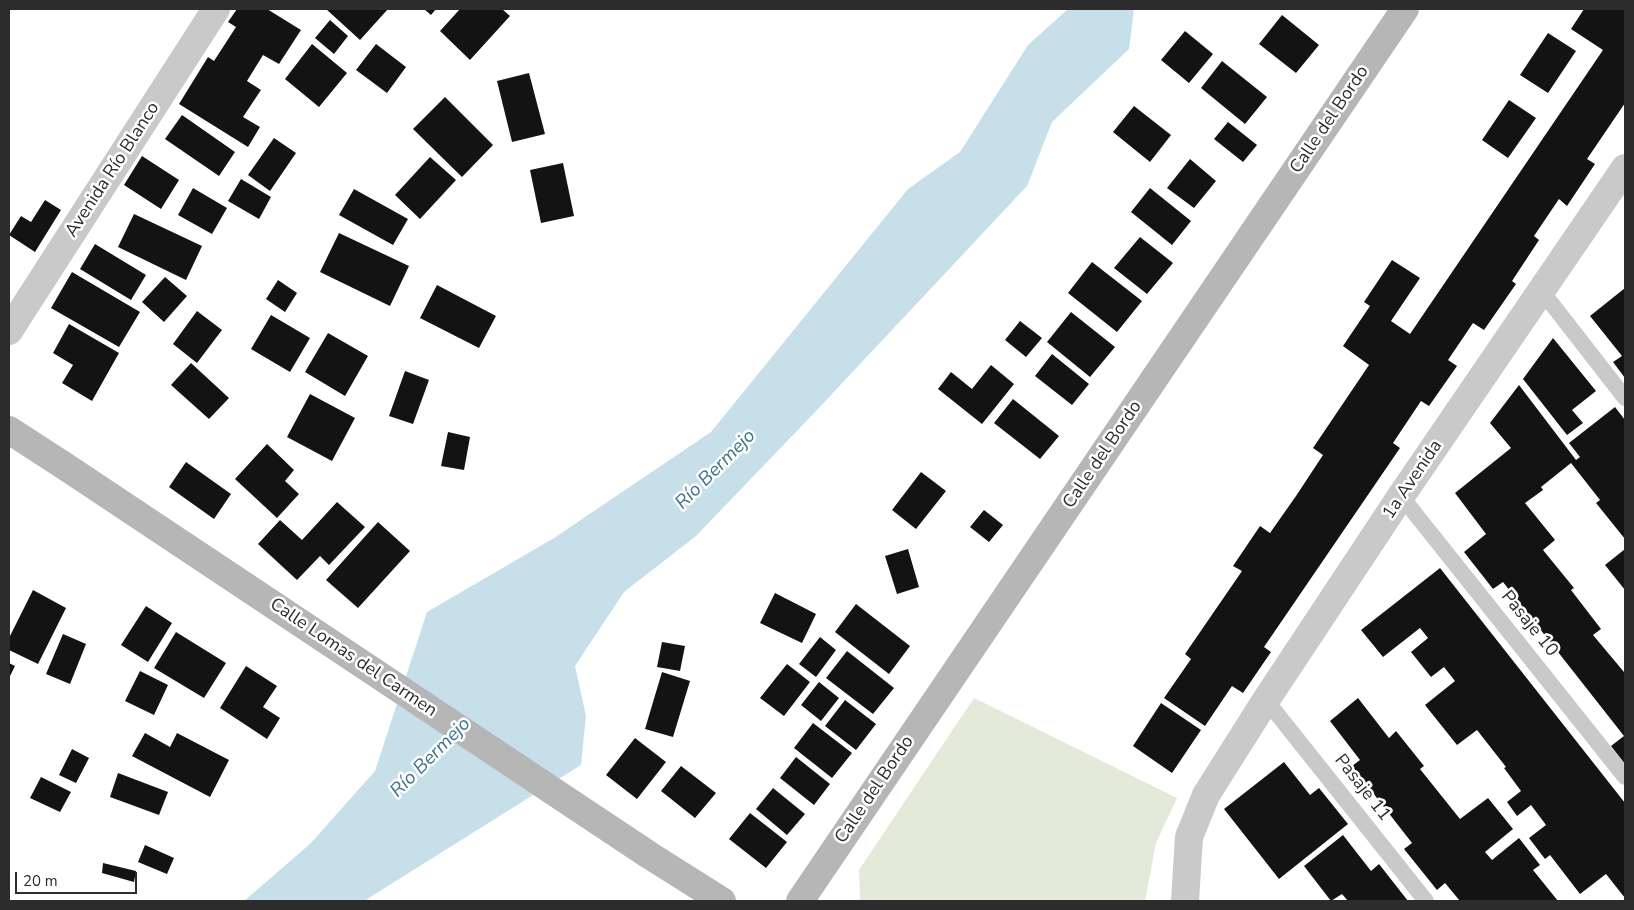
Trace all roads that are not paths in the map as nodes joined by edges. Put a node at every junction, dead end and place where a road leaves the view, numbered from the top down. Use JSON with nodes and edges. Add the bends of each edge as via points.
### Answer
{"nodes":[{"id":1,"x":216,"y":9,"type":"edge"},
{"id":2,"x":1405,"y":9,"type":"edge"},
{"id":3,"x":1625,"y":168,"type":"edge"},
{"id":4,"x":1541,"y":290,"type":"junction"},
{"id":5,"x":9,"y":330,"type":"edge"},
{"id":6,"x":1625,"y":398,"type":"edge"},
{"id":7,"x":9,"y":430,"type":"edge"},
{"id":8,"x":1401,"y":496,"type":"junction"},
{"id":9,"x":1266,"y":700,"type":"junction"},
{"id":10,"x":1625,"y":777,"type":"edge"},
{"id":11,"x":722,"y":901,"type":"edge"},
{"id":12,"x":800,"y":901,"type":"edge"},
{"id":13,"x":1185,"y":901,"type":"edge"},
{"id":14,"x":1426,"y":901,"type":"edge"}],
"edges":[{"from":1,"to":5,"type":"street","name":"Avenida Río Blanco"},
{"from":2,"to":12,"type":"street","name":"Calle del Bordo"},
{"from":3,"to":4,"type":"street","name":"1a Avenida"},
{"from":4,"to":6,"type":"lane"},
{"from":4,"to":8,"type":"street","name":"1a Avenida"},
{"from":7,"to":11,"type":"street","name":"Calle Lomas del Carmen"},
{"from":8,"to":9,"type":"street","name":"1a Avenida"},
{"from":8,"to":10,"type":"lane","name":"Pasaje 10"},
{"from":9,"to":13,"type":"street","name":"1a Avenida","via":[[1206,795],[1189,837]]},
{"from":9,"to":14,"type":"lane","name":"Pasaje 11"}]}
